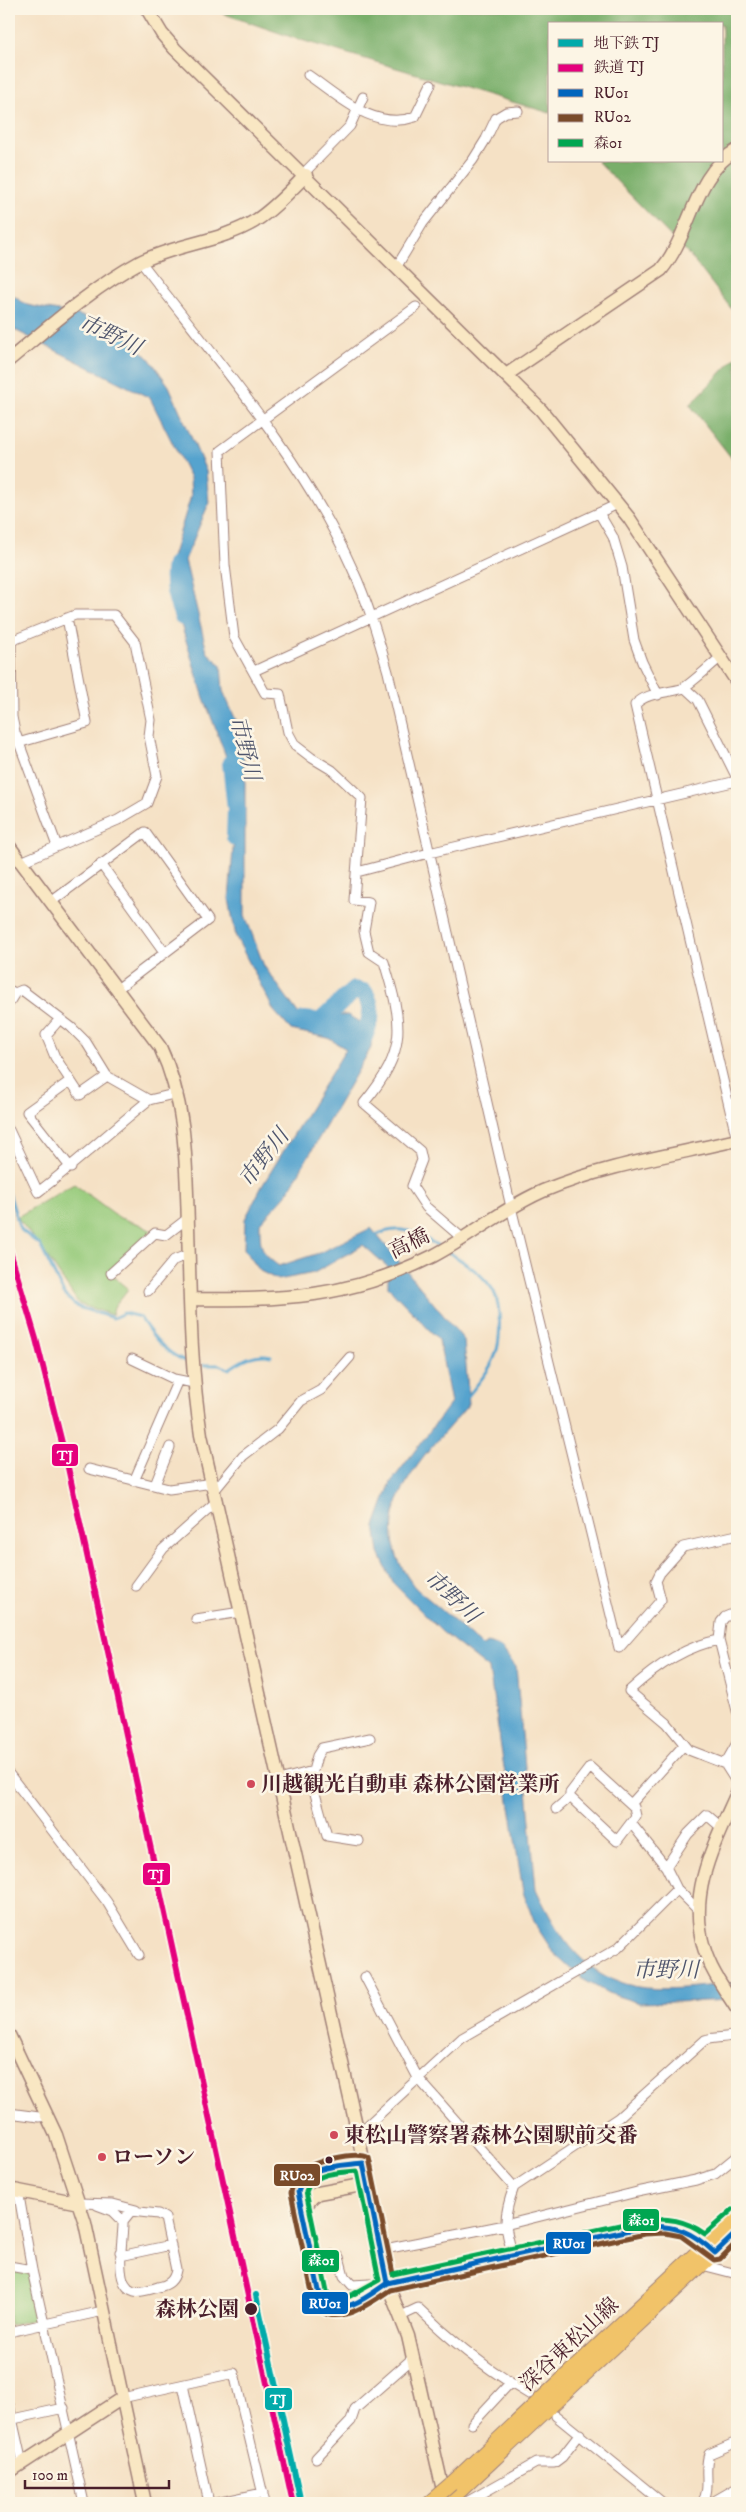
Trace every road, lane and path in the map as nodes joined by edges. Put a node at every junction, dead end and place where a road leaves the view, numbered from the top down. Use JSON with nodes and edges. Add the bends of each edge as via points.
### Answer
{"nodes":[{"id":1,"x":147,"y":9,"type":"edge"},
{"id":2,"x":308,"y":76,"type":"dead end"},
{"id":3,"x":431,"y":84,"type":"dead end"},
{"id":4,"x":363,"y":98,"type":"dead end"},
{"id":5,"x":358,"y":109,"type":"junction"},
{"id":6,"x":518,"y":111,"type":"dead end"},
{"id":7,"x":737,"y":150,"type":"edge"},
{"id":8,"x":724,"y":160,"type":"edge"},
{"id":9,"x":722,"y":162,"type":"edge"},
{"id":10,"x":305,"y":175,"type":"junction"},
{"id":11,"x":141,"y":262,"type":"junction"},
{"id":12,"x":397,"y":266,"type":"junction"},
{"id":13,"x":416,"y":308,"type":"dead end"},
{"id":14,"x":9,"y":360,"type":"edge"},
{"id":15,"x":506,"y":375,"type":"junction"},
{"id":16,"x":261,"y":419,"type":"junction"},
{"id":17,"x":618,"y":504,"type":"junction"},
{"id":18,"x":599,"y":513,"type":"junction"},
{"id":19,"x":372,"y":617,"type":"junction"},
{"id":20,"x":67,"y":618,"type":"junction"},
{"id":21,"x":10,"y":637,"type":"edge"},
{"id":22,"x":721,"y":657,"type":"junction"},
{"id":23,"x":254,"y":670,"type":"junction"},
{"id":24,"x":737,"y":682,"type":"edge"},
{"id":25,"x":684,"y":688,"type":"junction"},
{"id":26,"x":658,"y":695,"type":"junction"},
{"id":27,"x":18,"y":742,"type":"junction"},
{"id":28,"x":737,"y":779,"type":"edge"},
{"id":29,"x":657,"y":800,"type":"junction"},
{"id":30,"x":57,"y":846,"type":"junction"},
{"id":31,"x":10,"y":848,"type":"edge"},
{"id":32,"x":430,"y":853,"type":"junction"},
{"id":33,"x":21,"y":862,"type":"junction"},
{"id":34,"x":101,"y":864,"type":"junction"},
{"id":35,"x":357,"y":872,"type":"junction"},
{"id":36,"x":51,"y":902,"type":"junction"},
{"id":37,"x":165,"y":953,"type":"junction"},
{"id":38,"x":116,"y":990,"type":"junction"},
{"id":39,"x":12,"y":992,"type":"edge"},
{"id":40,"x":9,"y":1003,"type":"edge"},
{"id":41,"x":59,"y":1020,"type":"junction"},
{"id":42,"x":107,"y":1076,"type":"junction"},
{"id":43,"x":70,"y":1081,"type":"junction"},
{"id":44,"x":178,"y":1093,"type":"junction"},
{"id":45,"x":149,"y":1100,"type":"junction"},
{"id":46,"x":9,"y":1130,"type":"edge"},
{"id":47,"x":737,"y":1140,"type":"edge"},
{"id":48,"x":71,"y":1168,"type":"junction"},
{"id":49,"x":511,"y":1207,"type":"junction"},
{"id":50,"x":188,"y":1218,"type":"junction"},
{"id":51,"x":462,"y":1238,"type":"junction"},
{"id":52,"x":189,"y":1254,"type":"junction"},
{"id":53,"x":111,"y":1273,"type":"dead end"},
{"id":54,"x":148,"y":1291,"type":"dead end"},
{"id":55,"x":190,"y":1299,"type":"junction"},
{"id":56,"x":350,"y":1357,"type":"dead end"},
{"id":57,"x":132,"y":1359,"type":"dead end"},
{"id":58,"x":178,"y":1380,"type":"junction"},
{"id":59,"x":194,"y":1383,"type":"junction"},
{"id":60,"x":170,"y":1447,"type":"dead end"},
{"id":61,"x":90,"y":1469,"type":"dead end"},
{"id":62,"x":134,"y":1481,"type":"junction"},
{"id":63,"x":155,"y":1486,"type":"junction"},
{"id":64,"x":214,"y":1492,"type":"junction"},
{"id":65,"x":737,"y":1535,"type":"edge"},
{"id":66,"x":136,"y":1586,"type":"dead end"},
{"id":67,"x":242,"y":1612,"type":"junction"},
{"id":68,"x":737,"y":1612,"type":"edge"},
{"id":69,"x":196,"y":1619,"type":"dead end"},
{"id":70,"x":719,"y":1640,"type":"junction"},
{"id":71,"x":737,"y":1711,"type":"edge"},
{"id":72,"x":370,"y":1738,"type":"dead end"},
{"id":73,"x":737,"y":1743,"type":"edge"},
{"id":74,"x":684,"y":1745,"type":"junction"},
{"id":75,"x":725,"y":1764,"type":"junction"},
{"id":76,"x":313,"y":1771,"type":"junction"},
{"id":77,"x":9,"y":1774,"type":"edge"},
{"id":78,"x":279,"y":1780,"type":"junction"},
{"id":79,"x":737,"y":1783,"type":"edge"},
{"id":80,"x":737,"y":1793,"type":"edge"},
{"id":81,"x":570,"y":1797,"type":"junction"},
{"id":82,"x":631,"y":1804,"type":"junction"},
{"id":83,"x":556,"y":1809,"type":"dead end"},
{"id":84,"x":632,"y":1823,"type":"junction"},
{"id":85,"x":722,"y":1828,"type":"junction"},
{"id":86,"x":359,"y":1840,"type":"dead end"},
{"id":87,"x":666,"y":1867,"type":"junction"},
{"id":88,"x":677,"y":1889,"type":"junction"},
{"id":89,"x":698,"y":1910,"type":"junction"},
{"id":90,"x":139,"y":1955,"type":"dead end"},
{"id":91,"x":365,"y":1978,"type":"dead end"},
{"id":92,"x":737,"y":2009,"type":"edge"},
{"id":93,"x":737,"y":2034,"type":"edge"},
{"id":94,"x":9,"y":2035,"type":"edge"},
{"id":95,"x":418,"y":2078,"type":"junction"},
{"id":96,"x":9,"y":2113,"type":"edge"},
{"id":97,"x":47,"y":2116,"type":"junction"},
{"id":98,"x":358,"y":2134,"type":"junction"},
{"id":99,"x":737,"y":2156,"type":"edge"},
{"id":100,"x":367,"y":2184,"type":"junction"},
{"id":101,"x":514,"y":2187,"type":"junction"},
{"id":102,"x":14,"y":2189,"type":"edge"},
{"id":103,"x":79,"y":2203,"type":"junction"},
{"id":104,"x":97,"y":2205,"type":"junction"},
{"id":105,"x":137,"y":2210,"type":"junction"},
{"id":106,"x":737,"y":2215,"type":"edge"},
{"id":107,"x":123,"y":2221,"type":"junction"},
{"id":108,"x":505,"y":2225,"type":"junction"},
{"id":109,"x":737,"y":2232,"type":"edge"},
{"id":110,"x":171,"y":2245,"type":"junction"},
{"id":111,"x":710,"y":2248,"type":"junction"},
{"id":112,"x":380,"y":2250,"type":"junction"},
{"id":113,"x":120,"y":2252,"type":"junction"},
{"id":114,"x":513,"y":2255,"type":"junction"},
{"id":115,"x":315,"y":2259,"type":"junction"},
{"id":116,"x":702,"y":2265,"type":"junction"},
{"id":117,"x":9,"y":2266,"type":"edge"},
{"id":118,"x":32,"y":2270,"type":"junction"},
{"id":119,"x":737,"y":2274,"type":"edge"},
{"id":120,"x":387,"y":2283,"type":"junction"},
{"id":121,"x":103,"y":2311,"type":"junction"},
{"id":122,"x":401,"y":2316,"type":"junction"},
{"id":123,"x":45,"y":2324,"type":"junction"},
{"id":124,"x":9,"y":2332,"type":"edge"},
{"id":125,"x":413,"y":2358,"type":"junction"},
{"id":126,"x":510,"y":2383,"type":"junction"},
{"id":127,"x":183,"y":2385,"type":"junction"},
{"id":128,"x":529,"y":2394,"type":"dead end"},
{"id":129,"x":122,"y":2398,"type":"junction"},
{"id":130,"x":9,"y":2405,"type":"edge"},
{"id":131,"x":64,"y":2408,"type":"junction"},
{"id":132,"x":556,"y":2416,"type":"dead end"},
{"id":133,"x":10,"y":2420,"type":"edge"},
{"id":134,"x":472,"y":2424,"type":"dead end"},
{"id":135,"x":70,"y":2433,"type":"junction"},
{"id":136,"x":580,"y":2434,"type":"junction"},
{"id":137,"x":737,"y":2442,"type":"edge"},
{"id":138,"x":316,"y":2458,"type":"dead end"},
{"id":139,"x":22,"y":2463,"type":"junction"},
{"id":140,"x":9,"y":2472,"type":"edge"},
{"id":141,"x":737,"y":2488,"type":"edge"},
{"id":142,"x":263,"y":2494,"type":"junction"},
{"id":143,"x":452,"y":2498,"type":"edge"},
{"id":144,"x":84,"y":2503,"type":"edge"},
{"id":145,"x":145,"y":2503,"type":"edge"},
{"id":146,"x":209,"y":2503,"type":"edge"},
{"id":147,"x":216,"y":2503,"type":"edge"},
{"id":148,"x":265,"y":2503,"type":"edge"},
{"id":149,"x":429,"y":2503,"type":"edge"},
{"id":150,"x":663,"y":2503,"type":"edge"},
{"id":151,"x":702,"y":2503,"type":"edge"},
{"id":152,"x":711,"y":2503,"type":"edge"}],
"edges":[{"from":1,"to":10,"type":"street","via":[[175,49]]},
{"from":2,"to":5,"type":"street"},
{"from":3,"to":5,"type":"street","via":[[415,117],[391,122],[378,120]]},
{"from":4,"to":5,"type":"street"},
{"from":5,"to":10,"type":"street","via":[[350,126]]},
{"from":6,"to":12,"type":"street","via":[[506,112],[496,118],[473,160],[423,223]]},
{"from":7,"to":8,"type":"street"},
{"from":9,"to":15,"type":"street","via":[[709,177],[673,256],[661,270]]},
{"from":10,"to":11,"type":"street","via":[[255,221]]},
{"from":10,"to":12,"type":"street"},
{"from":11,"to":14,"type":"street","via":[[76,305]]},
{"from":11,"to":16,"type":"street"},
{"from":12,"to":15,"type":"street"},
{"from":13,"to":16,"type":"street"},
{"from":15,"to":17,"type":"street","via":[[547,417]]},
{"from":16,"to":19,"type":"street","via":[[332,526]]},
{"from":16,"to":23,"type":"street","via":[[220,451],[225,565],[234,637]]},
{"from":17,"to":18,"type":"street"},
{"from":17,"to":22,"type":"street"},
{"from":18,"to":19,"type":"street"},
{"from":18,"to":26,"type":"street","via":[[613,537],[622,567],[634,640]]},
{"from":19,"to":23,"type":"street"},
{"from":19,"to":32,"type":"street"},
{"from":20,"to":21,"type":"street"},
{"from":20,"to":27,"type":"street","via":[[87,723]]},
{"from":20,"to":30,"type":"street","via":[[114,615],[135,642],[151,720],[149,736],[157,776],[147,803],[118,820]]},
{"from":21,"to":27,"type":"street","via":[[12,717]]},
{"from":22,"to":24,"type":"street"},
{"from":22,"to":25,"type":"street"},
{"from":23,"to":35,"type":"street","via":[[265,693],[280,694],[288,732],[295,744],[332,770],[362,798]]},
{"from":25,"to":26,"type":"street"},
{"from":25,"to":28,"type":"street","via":[[698,700]]},
{"from":26,"to":29,"type":"street","via":[[640,699],[635,706]]},
{"from":27,"to":30,"type":"street"},
{"from":28,"to":29,"type":"street"},
{"from":29,"to":32,"type":"street"},
{"from":29,"to":47,"type":"street"},
{"from":30,"to":33,"type":"street"},
{"from":31,"to":33,"type":"street"},
{"from":32,"to":35,"type":"street"},
{"from":32,"to":49,"type":"street"},
{"from":33,"to":36,"type":"street"},
{"from":34,"to":36,"type":"street"},
{"from":34,"to":37,"type":"street"},
{"from":34,"to":37,"type":"street","via":[[145,832],[208,920]]},
{"from":35,"to":51,"type":"street","via":[[354,900],[369,902],[364,931],[369,952],[384,962],[400,1032],[396,1052],[385,1076],[364,1103],[420,1151],[422,1160],[412,1186],[426,1207]]},
{"from":36,"to":38,"type":"street"},
{"from":37,"to":38,"type":"street"},
{"from":38,"to":44,"type":"street","via":[[160,1047]]},
{"from":39,"to":40,"type":"street"},
{"from":39,"to":41,"type":"street","via":[[22,990]]},
{"from":41,"to":42,"type":"street","via":[[72,1027],[86,1042]]},
{"from":41,"to":43,"type":"street","via":[[46,1035]]},
{"from":42,"to":43,"type":"street","via":[[80,1095]]},
{"from":42,"to":45,"type":"street"},
{"from":43,"to":48,"type":"street","via":[[27,1112]]},
{"from":44,"to":45,"type":"street"},
{"from":44,"to":50,"type":"street","via":[[186,1151]]},
{"from":45,"to":48,"type":"street","via":[[113,1128]]},
{"from":46,"to":48,"type":"street","via":[[38,1192]]},
{"from":47,"to":49,"type":"street","name":"高橋","via":[[570,1181]]},
{"from":49,"to":51,"type":"street","name":"高橋"},
{"from":49,"to":65,"type":"street","via":[[619,1648],[661,1600],[656,1581],[683,1547]]},
{"from":50,"to":52,"type":"street"},
{"from":50,"to":53,"type":"street","via":[[166,1235],[155,1233]]},
{"from":51,"to":55,"type":"street","name":"高橋","via":[[434,1255],[372,1282],[314,1296],[273,1300]]},
{"from":52,"to":54,"type":"street","via":[[174,1260]]},
{"from":52,"to":55,"type":"street"},
{"from":55,"to":59,"type":"street"},
{"from":56,"to":64,"type":"street","via":[[321,1390],[301,1401],[278,1429],[243,1456]]},
{"from":57,"to":58,"type":"street"},
{"from":58,"to":59,"type":"street"},
{"from":58,"to":62,"type":"street"},
{"from":59,"to":64,"type":"street"},
{"from":60,"to":63,"type":"street"},
{"from":61,"to":62,"type":"street"},
{"from":62,"to":63,"type":"street"},
{"from":63,"to":64,"type":"street"},
{"from":64,"to":66,"type":"street","via":[[163,1549]]},
{"from":64,"to":67,"type":"street"},
{"from":67,"to":69,"type":"street"},
{"from":67,"to":78,"type":"street"},
{"from":68,"to":70,"type":"street","via":[[721,1622]]},
{"from":70,"to":71,"type":"street"},
{"from":70,"to":74,"type":"street","via":[[698,1646],[670,1661],[629,1691],[667,1723]]},
{"from":72,"to":76,"type":"street","via":[[322,1748]]},
{"from":73,"to":75,"type":"street"},
{"from":74,"to":75,"type":"street","via":[[702,1757]]},
{"from":74,"to":82,"type":"street"},
{"from":75,"to":79,"type":"street"},
{"from":76,"to":78,"type":"street"},
{"from":76,"to":86,"type":"street","via":[[314,1790],[327,1836]]},
{"from":77,"to":90,"type":"street","via":[[107,1902]]},
{"from":78,"to":98,"type":"street"},
{"from":80,"to":85,"type":"street"},
{"from":81,"to":82,"type":"street","via":[[590,1767]]},
{"from":81,"to":83,"type":"street"},
{"from":81,"to":84,"type":"street","via":[[617,1841]]},
{"from":82,"to":84,"type":"street","via":[[636,1816]]},
{"from":84,"to":87,"type":"street"},
{"from":85,"to":87,"type":"street","via":[[707,1816],[680,1845]]},
{"from":85,"to":89,"type":"street","via":[[699,1888]]},
{"from":87,"to":88,"type":"street"},
{"from":88,"to":89,"type":"street"},
{"from":88,"to":95,"type":"street","via":[[618,1948],[462,2038]]},
{"from":89,"to":92,"type":"street","via":[[704,1949]]},
{"from":91,"to":95,"type":"street"},
{"from":93,"to":101,"type":"street","via":[[705,2040],[618,2118]]},
{"from":94,"to":97,"type":"street"},
{"from":95,"to":98,"type":"street"},
{"from":95,"to":101,"type":"street"},
{"from":96,"to":97,"type":"street"},
{"from":97,"to":103,"type":"street"},
{"from":98,"to":100,"type":"street"},
{"from":99,"to":108,"type":"street","via":[[709,2176]]},
{"from":100,"to":112,"type":"street"},
{"from":100,"to":115,"type":"street","via":[[318,2193],[312,2197],[303,2215]]},
{"from":101,"to":108,"type":"street"},
{"from":102,"to":103,"type":"street"},
{"from":102,"to":118,"type":"street"},
{"from":103,"to":104,"type":"street"},
{"from":103,"to":121,"type":"street"},
{"from":104,"to":105,"type":"street","via":[[113,2204]]},
{"from":104,"to":107,"type":"street","via":[[113,2211]]},
{"from":105,"to":107,"type":"street","via":[[131,2211]]},
{"from":105,"to":110,"type":"street","via":[[165,2218]]},
{"from":106,"to":111,"type":"main road","name":"深谷東松山線"},
{"from":107,"to":113,"type":"street"},
{"from":108,"to":112,"type":"street"},
{"from":108,"to":114,"type":"street"},
{"from":109,"to":111,"type":"main road","name":"深谷東松山線"},
{"from":110,"to":113,"type":"street","via":[[125,2255]]},
{"from":110,"to":113,"type":"street","via":[[176,2270],[172,2281],[137,2292],[125,2283]]},
{"from":111,"to":114,"type":"street","via":[[684,2228],[672,2224]]},
{"from":111,"to":116,"type":"main road","name":"深谷東松山線"},
{"from":111,"to":143,"type":"main road","name":"深谷東松山線"},
{"from":112,"to":120,"type":"street"},
{"from":114,"to":120,"type":"street"},
{"from":115,"to":120,"type":"street","via":[[332,2255],[339,2257],[344,2276],[352,2285]]},
{"from":115,"to":120,"type":"street","via":[[321,2300],[328,2308],[358,2301]]},
{"from":116,"to":119,"type":"street"},
{"from":116,"to":143,"type":"main road","name":"深谷東松山線"},
{"from":117,"to":118,"type":"street"},
{"from":118,"to":123,"type":"street"},
{"from":120,"to":122,"type":"street"},
{"from":121,"to":123,"type":"street"},
{"from":121,"to":129,"type":"street"},
{"from":122,"to":125,"type":"street"},
{"from":122,"to":126,"type":"street","via":[[418,2308],[447,2337]]},
{"from":123,"to":124,"type":"street"},
{"from":123,"to":131,"type":"street"},
{"from":125,"to":138,"type":"street","via":[[355,2409],[351,2421]]},
{"from":125,"to":143,"type":"street"},
{"from":126,"to":128,"type":"street"},
{"from":126,"to":134,"type":"street"},
{"from":127,"to":129,"type":"street"},
{"from":127,"to":142,"type":"street","via":[[234,2373]]},
{"from":127,"to":146,"type":"street"},
{"from":129,"to":135,"type":"street"},
{"from":129,"to":145,"type":"street"},
{"from":130,"to":133,"type":"street"},
{"from":131,"to":133,"type":"street"},
{"from":131,"to":135,"type":"street"},
{"from":132,"to":136,"type":"street"},
{"from":133,"to":139,"type":"street"},
{"from":135,"to":139,"type":"street"},
{"from":135,"to":144,"type":"street"},
{"from":136,"to":143,"type":"street","via":[[554,2463],[536,2463]]},
{"from":136,"to":150,"type":"street"},
{"from":137,"to":151,"type":"street","via":[[709,2454],[706,2463],[707,2497]]},
{"from":139,"to":140,"type":"street"},
{"from":141,"to":152,"type":"street"},
{"from":142,"to":147,"type":"street"},
{"from":142,"to":148,"type":"street"},
{"from":143,"to":149,"type":"main road","name":"深谷東松山線","bridge":true}]}
